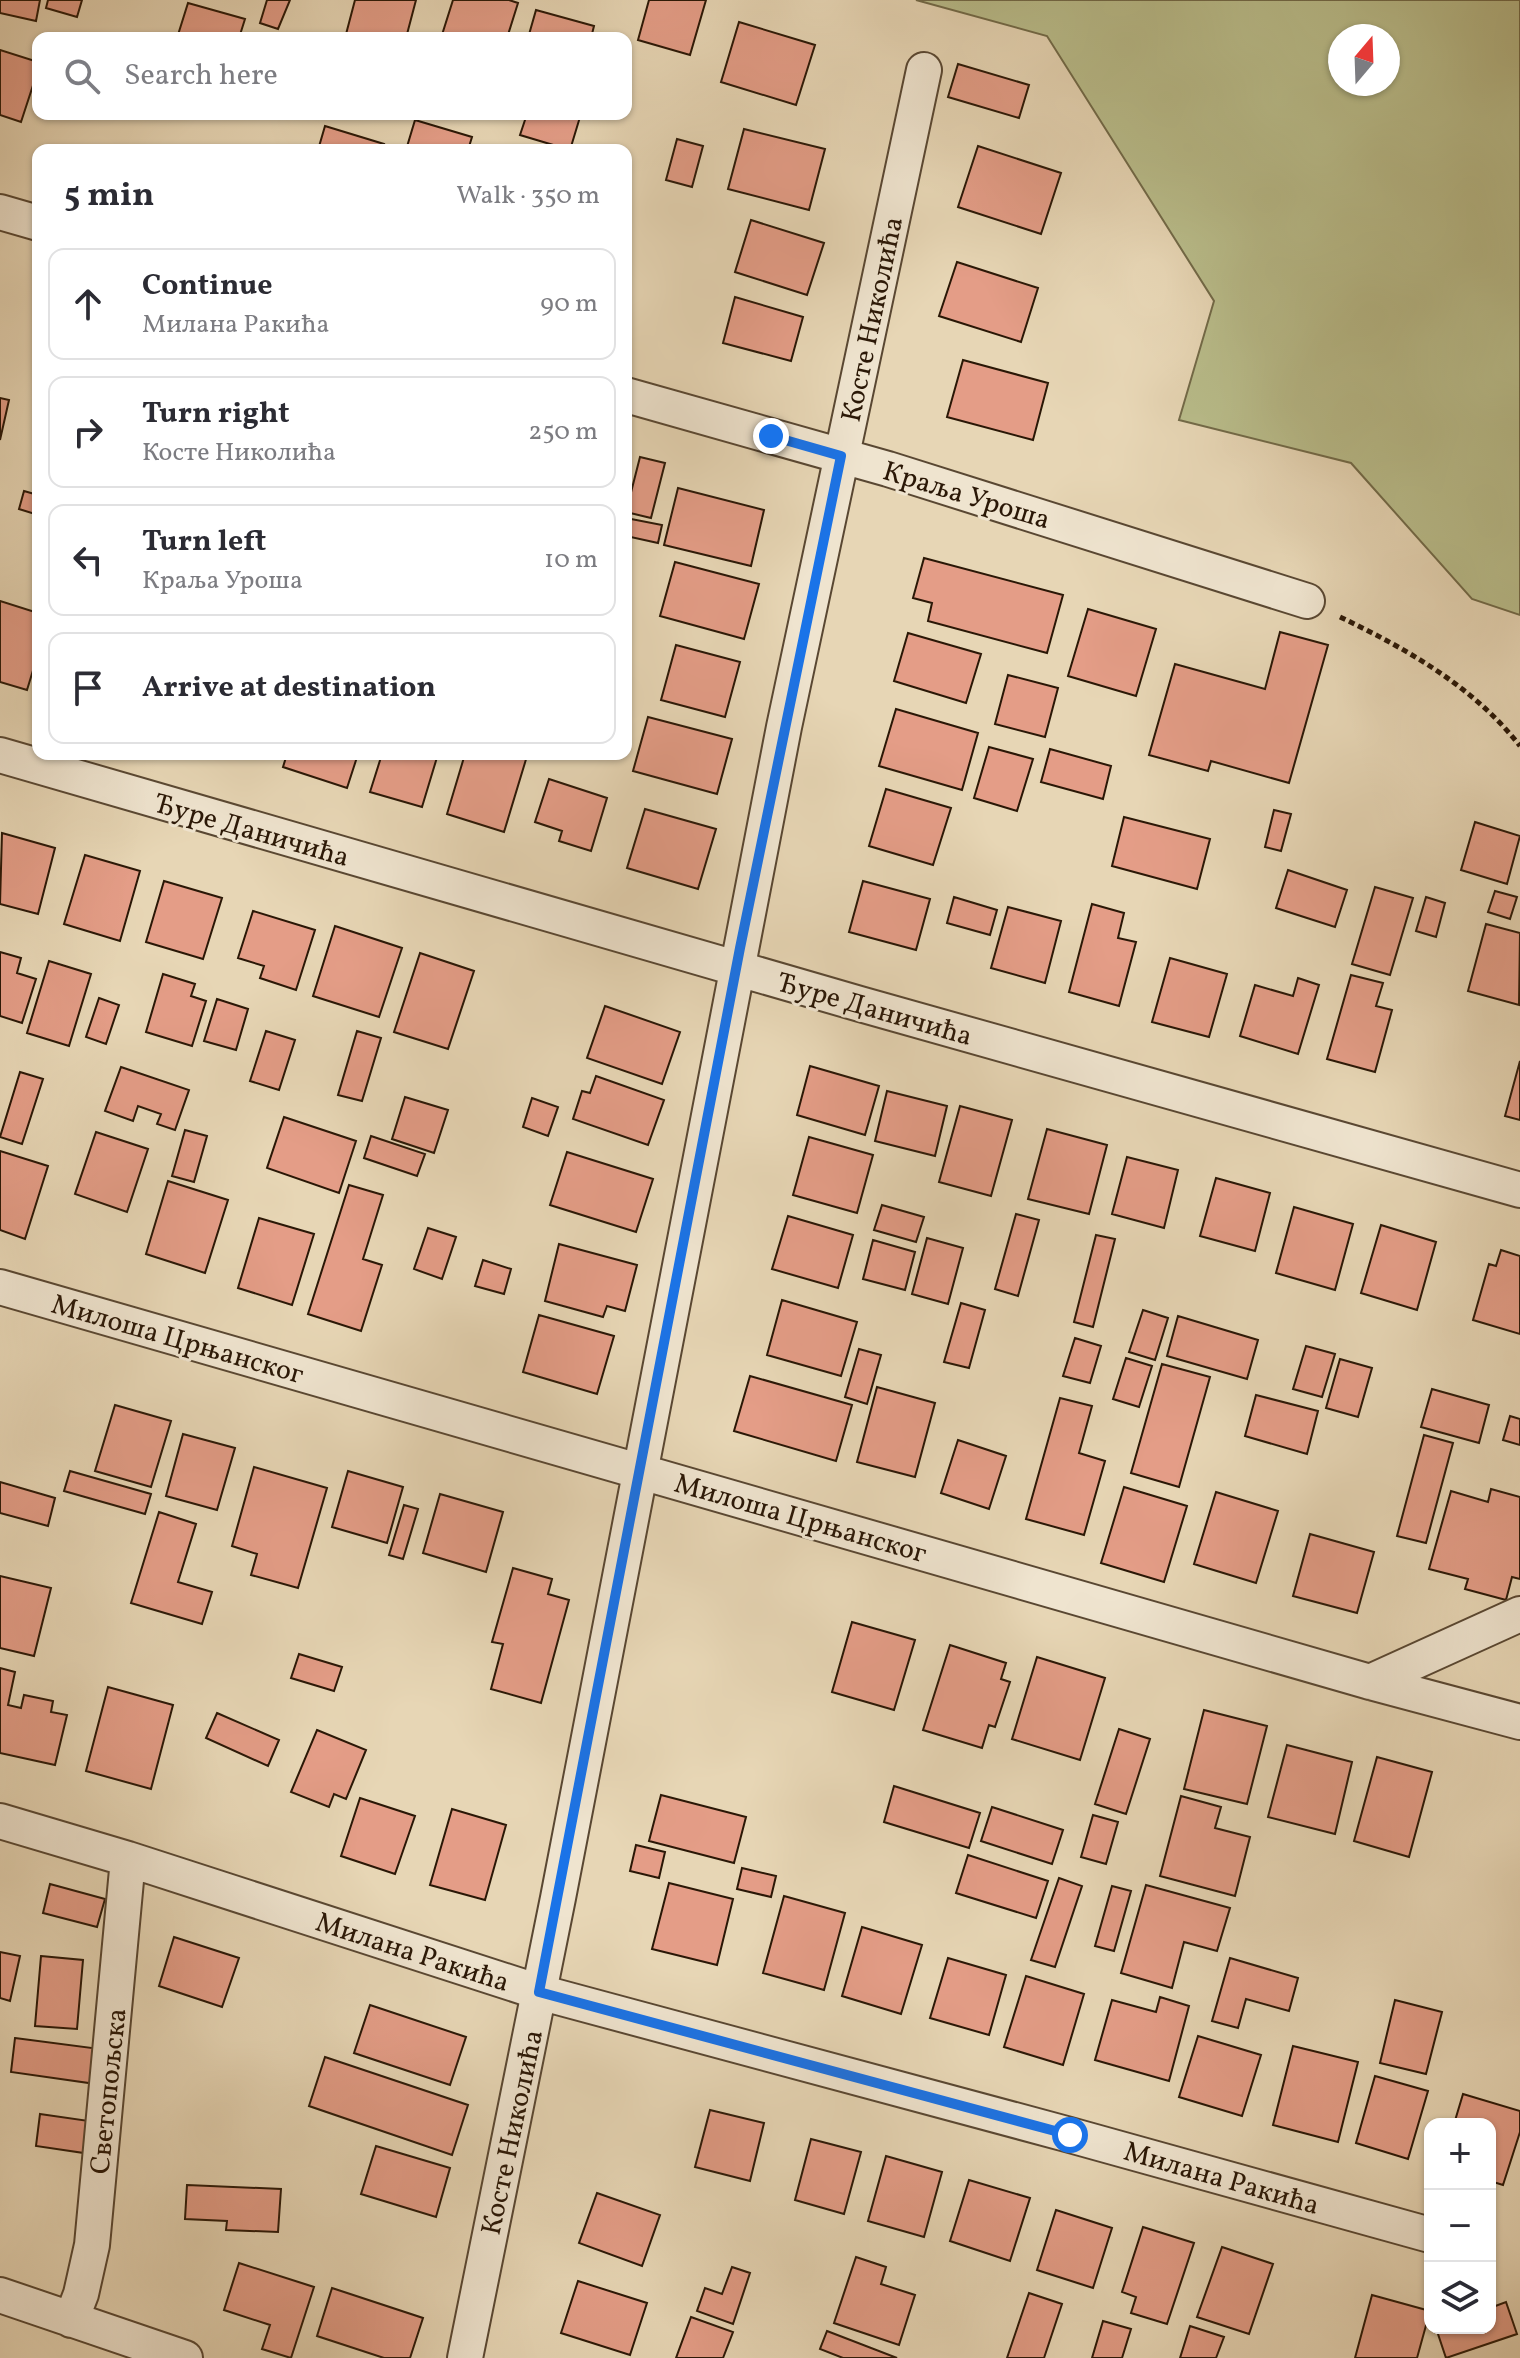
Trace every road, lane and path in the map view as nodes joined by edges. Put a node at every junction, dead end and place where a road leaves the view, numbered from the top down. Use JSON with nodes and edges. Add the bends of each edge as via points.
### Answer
{"nodes":[{"id":1,"x":924,"y":70,"type":"dead end"},
{"id":2,"x":0,"y":212,"type":"edge"},
{"id":3,"x":32,"y":221,"type":"edge"},
{"id":4,"x":632,"y":397,"type":"edge"},
{"id":5,"x":841,"y":456,"type":"junction"},
{"id":6,"x":1307,"y":601,"type":"joint"},
{"id":7,"x":1520,"y":746,"type":"edge"},
{"id":8,"x":0,"y":755,"type":"edge"},
{"id":9,"x":736,"y":968,"type":"junction"},
{"id":10,"x":1520,"y":1190,"type":"edge"},
{"id":11,"x":0,"y":1287,"type":"edge"},
{"id":12,"x":640,"y":1471,"type":"junction"},
{"id":13,"x":1520,"y":1614,"type":"edge"},
{"id":14,"x":1370,"y":1682,"type":"junction"},
{"id":15,"x":1520,"y":1722,"type":"edge"},
{"id":16,"x":0,"y":1821,"type":"edge"},
{"id":17,"x":128,"y":1859,"type":"junction"},
{"id":18,"x":539,"y":1992,"type":"junction"},
{"id":19,"x":1424,"y":2233,"type":"edge"},
{"id":20,"x":0,"y":2295,"type":"edge"},
{"id":21,"x":71,"y":2320,"type":"junction"},
{"id":22,"x":185,"y":2358,"type":"edge"},
{"id":23,"x":465,"y":2358,"type":"edge"}],
"edges":[{"from":1,"to":5,"type":"street","name":"Косте Николића"},
{"from":2,"to":3,"type":"street"},
{"from":4,"to":5,"type":"street","name":"Краља Уроша"},
{"from":5,"to":6,"type":"street","name":"Краља Уроша"},
{"from":5,"to":9,"type":"street","name":"Косте Николића"},
{"from":6,"to":7,"type":"path","via":[[1411,653],[1478,701]]},
{"from":8,"to":9,"type":"street","name":"Ђуре Даничића"},
{"from":9,"to":10,"type":"street","name":"Ђуре Даничића"},
{"from":9,"to":12,"type":"street","name":"Косте Николића"},
{"from":11,"to":12,"type":"street","name":"Милоша Црњанског"},
{"from":12,"to":14,"type":"street","name":"Милоша Црњанског"},
{"from":12,"to":18,"type":"street","name":"Косте Николића"},
{"from":13,"to":14,"type":"street"},
{"from":14,"to":15,"type":"street","name":"Милоша Црњанског"},
{"from":16,"to":17,"type":"street","name":"Милана Ракића"},
{"from":17,"to":18,"type":"street","name":"Милана Ракића"},
{"from":17,"to":21,"type":"street","name":"Светопољска","via":[[92,2245]]},
{"from":18,"to":19,"type":"street","name":"Милана Ракића"},
{"from":18,"to":23,"type":"street","name":"Косте Николића"},
{"from":20,"to":21,"type":"street"},
{"from":21,"to":22,"type":"street"}]}
